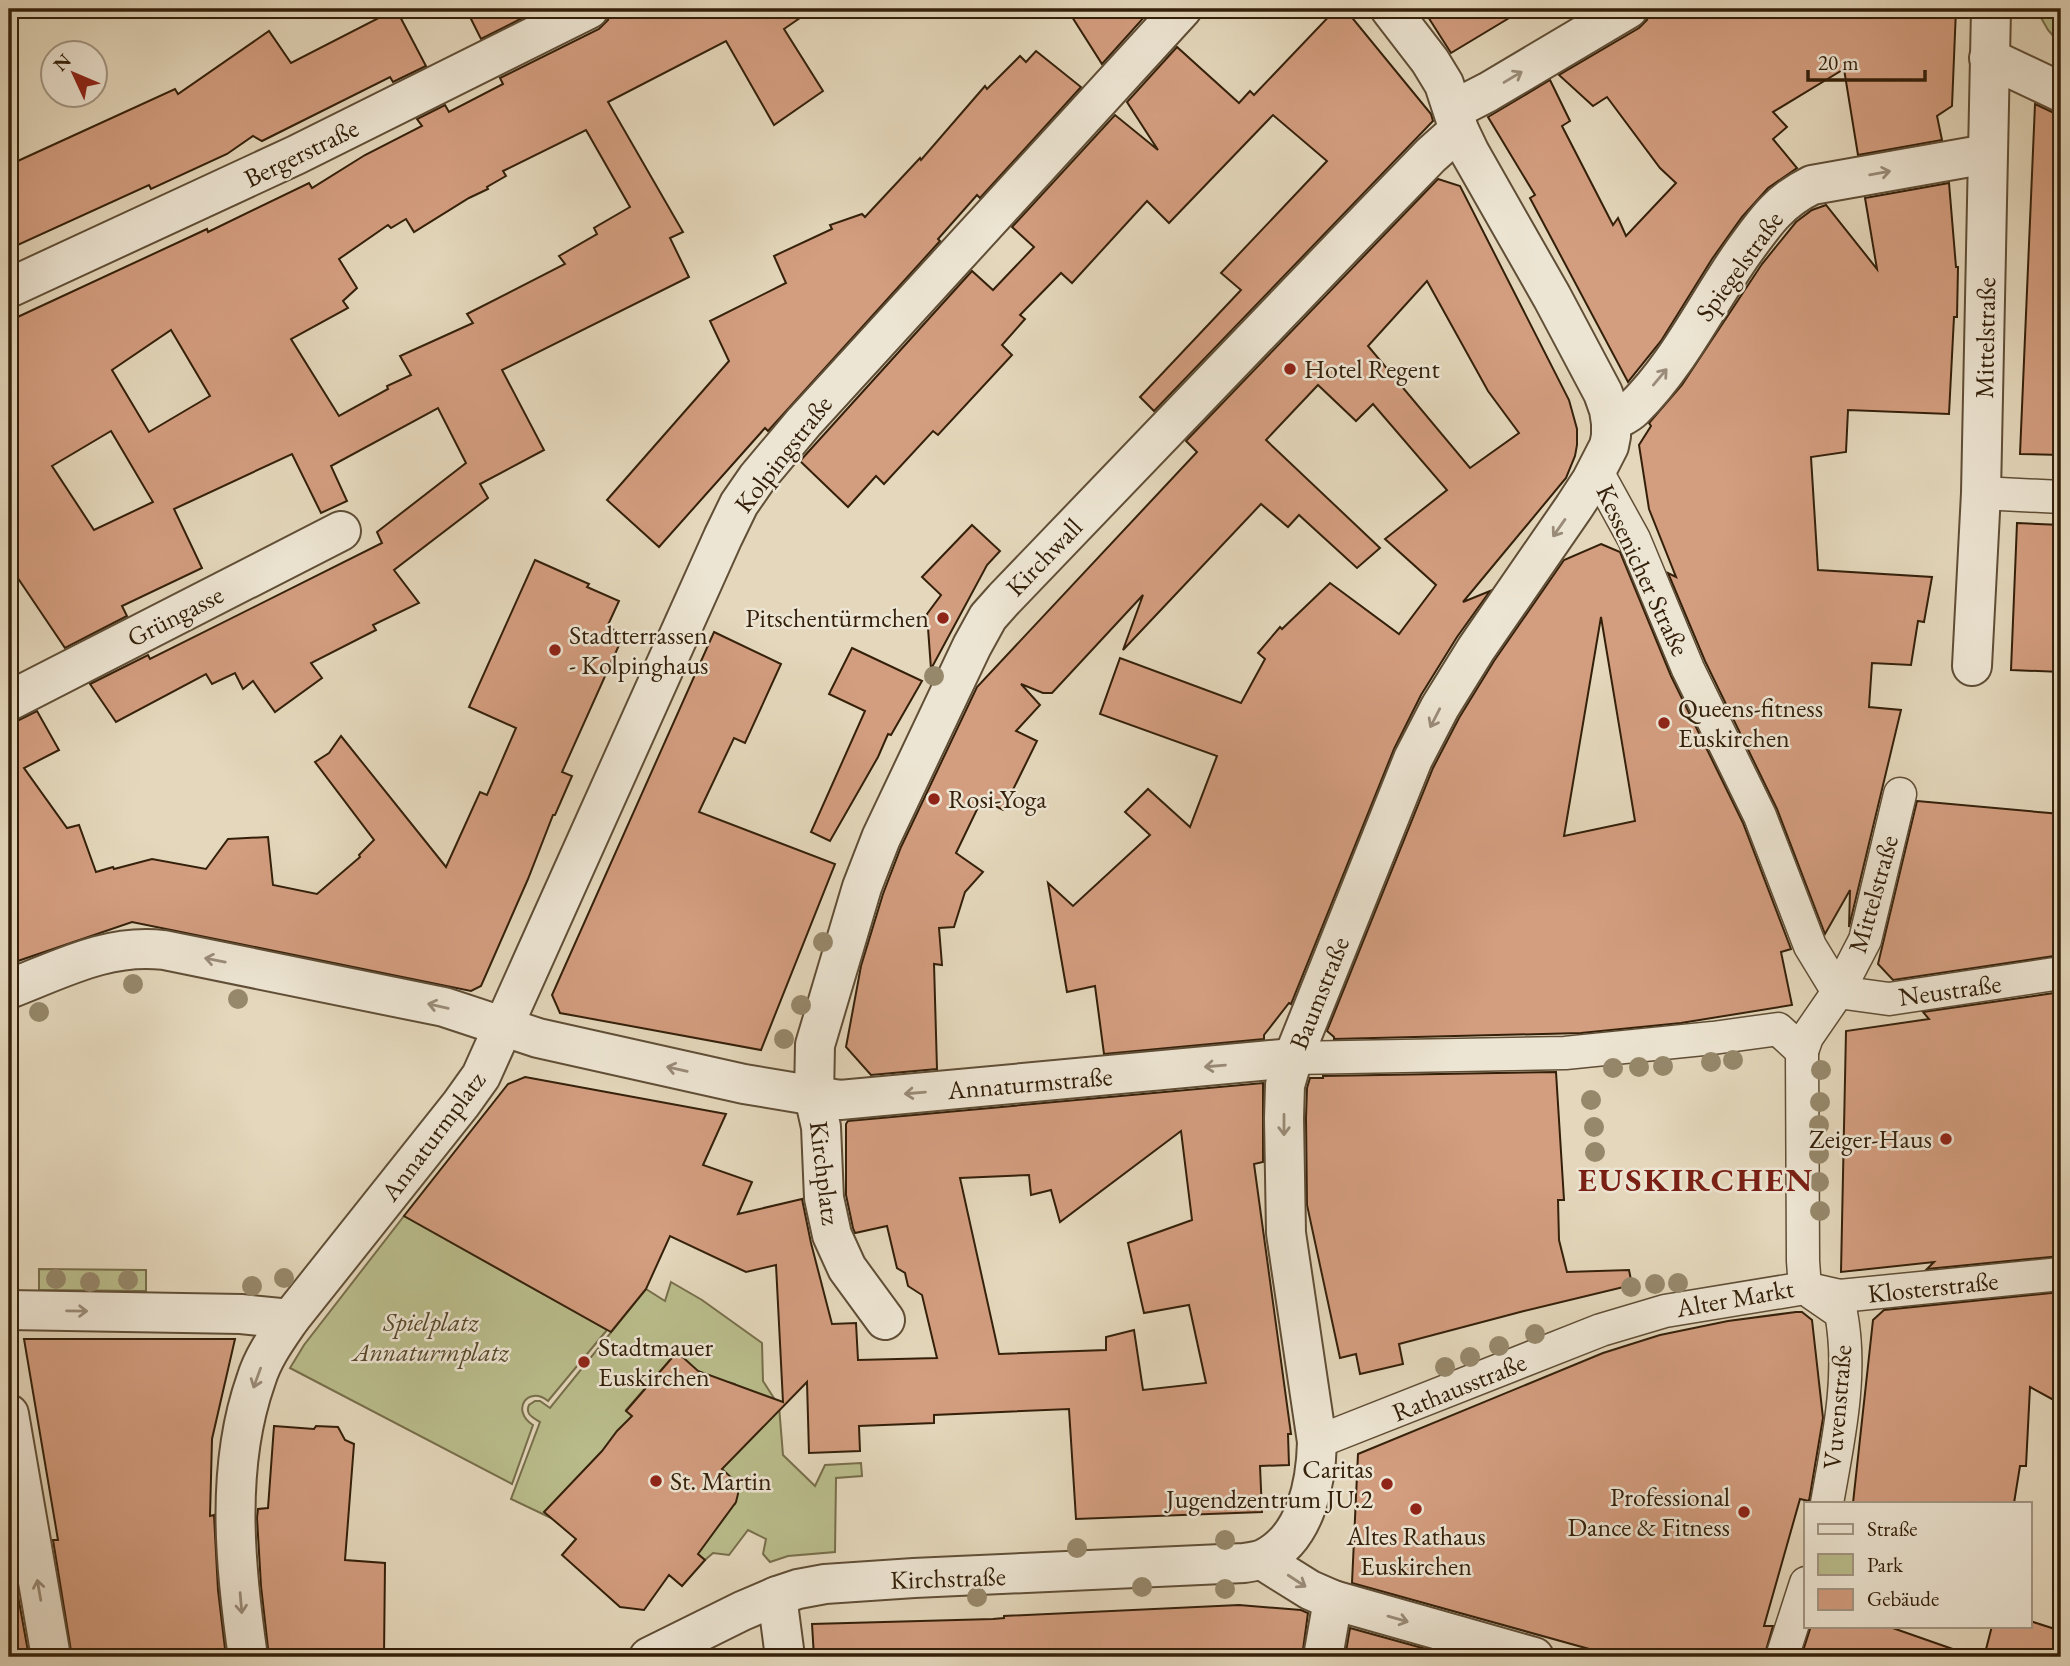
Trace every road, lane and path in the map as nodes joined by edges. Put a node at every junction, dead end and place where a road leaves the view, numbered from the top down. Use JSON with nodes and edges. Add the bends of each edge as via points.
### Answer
{"nodes":[{"id":1,"x":589,"y":9,"type":"edge"},
{"id":2,"x":1182,"y":9,"type":"edge"},
{"id":3,"x":1390,"y":9,"type":"edge"},
{"id":4,"x":1628,"y":9,"type":"edge"},
{"id":5,"x":1991,"y":9,"type":"edge"},
{"id":6,"x":1989,"y":58,"type":"junction"},
{"id":7,"x":2061,"y":92,"type":"edge"},
{"id":8,"x":1456,"y":120,"type":"junction"},
{"id":9,"x":1987,"y":154,"type":"junction"},
{"id":10,"x":9,"y":288,"type":"edge"},
{"id":11,"x":1611,"y":423,"type":"junction"},
{"id":12,"x":1596,"y":470,"type":"junction"},
{"id":13,"x":1981,"y":493,"type":"junction"},
{"id":14,"x":2061,"y":497,"type":"edge"},
{"id":15,"x":341,"y":531,"type":"dead end"},
{"id":16,"x":1972,"y":666,"type":"dead end"},
{"id":17,"x":9,"y":701,"type":"edge"},
{"id":18,"x":1900,"y":794,"type":"dead end"},
{"id":19,"x":2061,"y":973,"type":"edge"},
{"id":20,"x":9,"y":989,"type":"edge"},
{"id":21,"x":1838,"y":992,"type":"junction"},
{"id":22,"x":503,"y":1027,"type":"junction"},
{"id":23,"x":1802,"y":1051,"type":"junction"},
{"id":24,"x":1293,"y":1058,"type":"junction"},
{"id":25,"x":814,"y":1096,"type":"junction"},
{"id":26,"x":2061,"y":1274,"type":"edge"},
{"id":27,"x":1805,"y":1288,"type":"junction"},
{"id":28,"x":9,"y":1310,"type":"edge"},
{"id":29,"x":290,"y":1319,"type":"junction"},
{"id":30,"x":885,"y":1320,"type":"dead end"},
{"id":31,"x":1601,"y":1330,"type":"joint"},
{"id":32,"x":9,"y":1414,"type":"edge"},
{"id":33,"x":1317,"y":1442,"type":"junction"},
{"id":34,"x":1827,"y":1502,"type":"edge"},
{"id":35,"x":1262,"y":1560,"type":"junction"},
{"id":36,"x":1804,"y":1590,"type":"edge"},
{"id":37,"x":778,"y":1595,"type":"junction"},
{"id":38,"x":1332,"y":1600,"type":"junction"},
{"id":39,"x":51,"y":1657,"type":"edge"},
{"id":40,"x":248,"y":1657,"type":"edge"},
{"id":41,"x":649,"y":1657,"type":"edge"},
{"id":42,"x":785,"y":1657,"type":"edge"},
{"id":43,"x":1323,"y":1657,"type":"edge"},
{"id":44,"x":1534,"y":1657,"type":"edge"},
{"id":45,"x":1782,"y":1657,"type":"edge"}],
"edges":[{"from":1,"to":10,"type":"street","name":"Bergerstraße","via":[[296,155]]},
{"from":2,"to":22,"type":"street","name":"Kolpingstraße","via":[[782,446],[739,504]]},
{"from":3,"to":8,"type":"street","name":"Kessenicher Straße","via":[[1444,84]]},
{"from":8,"to":4,"type":"street","name":"Kirchwall","one_way":true,"via":[[1488,92]]},
{"from":5,"to":6,"type":"street","name":"Mittelstraße"},
{"from":6,"to":7,"type":"street"},
{"from":6,"to":9,"type":"street","name":"Mittelstraße"},
{"from":8,"to":11,"type":"street","name":"Kessenicher Straße","via":[[1603,393]]},
{"from":8,"to":25,"type":"street","name":"Kirchwall","via":[[1431,155],[988,617],[906,784],[862,887],[815,1045]]},
{"from":11,"to":9,"type":"street","name":"Spiegelstraße","one_way":true,"via":[[1632,410],[1671,364],[1759,230],[1794,194],[1812,185]]},
{"from":9,"to":13,"type":"street","name":"Mittelstraße"},
{"from":11,"to":12,"type":"street","name":"Kessenicher Straße","via":[[1609,446]]},
{"from":12,"to":21,"type":"street","name":"Kessenicher Straße","via":[[1634,539],[1688,669],[1760,816],[1810,946]]},
{"from":12,"to":24,"type":"street","name":"Baumstraße","one_way":true,"via":[[1440,707],[1413,760]]},
{"from":13,"to":14,"type":"street"},
{"from":13,"to":16,"type":"street","name":"Mittelstraße"},
{"from":15,"to":17,"type":"street","name":"Grüngasse"},
{"from":18,"to":21,"type":"street","name":"Mittelstraße","via":[[1865,940]]},
{"from":19,"to":21,"type":"street","name":"Neustraße","via":[[1889,999]]},
{"from":22,"to":20,"type":"street","one_way":true,"via":[[444,1007],[142,947],[91,957]]},
{"from":21,"to":23,"type":"street","name":"Alter Markt"},
{"from":25,"to":22,"type":"street","name":"Annaturmstraße","one_way":true},
{"from":22,"to":29,"type":"street","name":"Annaturmplatz","via":[[481,1076],[461,1104]]},
{"from":23,"to":24,"type":"street","name":"Annaturmstraße","via":[[1779,1029],[1565,1053]]},
{"from":23,"to":27,"type":"street","name":"Alter Markt"},
{"from":24,"to":25,"type":"street","name":"Annaturmstraße","one_way":true,"via":[[841,1100]]},
{"from":24,"to":33,"type":"street","name":"Baumstraße","one_way":true,"via":[[1284,1118],[1286,1233]]},
{"from":25,"to":30,"type":"street","name":"Kirchplatz","via":[[832,1235],[847,1268]]},
{"from":26,"to":27,"type":"street","name":"Klosterstraße","via":[[1840,1296]]},
{"from":27,"to":31,"type":"street","name":"Alter Markt","via":[[1665,1311]]},
{"from":27,"to":34,"type":"street","name":"Vuvenstraße","via":[[1841,1312],[1844,1327],[1846,1366]]},
{"from":28,"to":29,"type":"street","one_way":true},
{"from":29,"to":40,"type":"street","name":"Annaturmplatz","one_way":true,"via":[[256,1380],[239,1452],[235,1531]]},
{"from":31,"to":33,"type":"street","name":"Rathausstraße"},
{"from":39,"to":32,"type":"street","one_way":true},
{"from":33,"to":35,"type":"street","name":"Baumstraße","via":[[1316,1469],[1301,1518],[1287,1541]]},
{"from":35,"to":37,"type":"street","name":"Kirchstraße","via":[[825,1584]]},
{"from":35,"to":38,"type":"street","one_way":true},
{"from":36,"to":45,"type":"street"},
{"from":37,"to":41,"type":"street","name":"Kirchstraße"},
{"from":37,"to":42,"type":"street"},
{"from":38,"to":43,"type":"street"},
{"from":38,"to":44,"type":"street","one_way":true}]}
